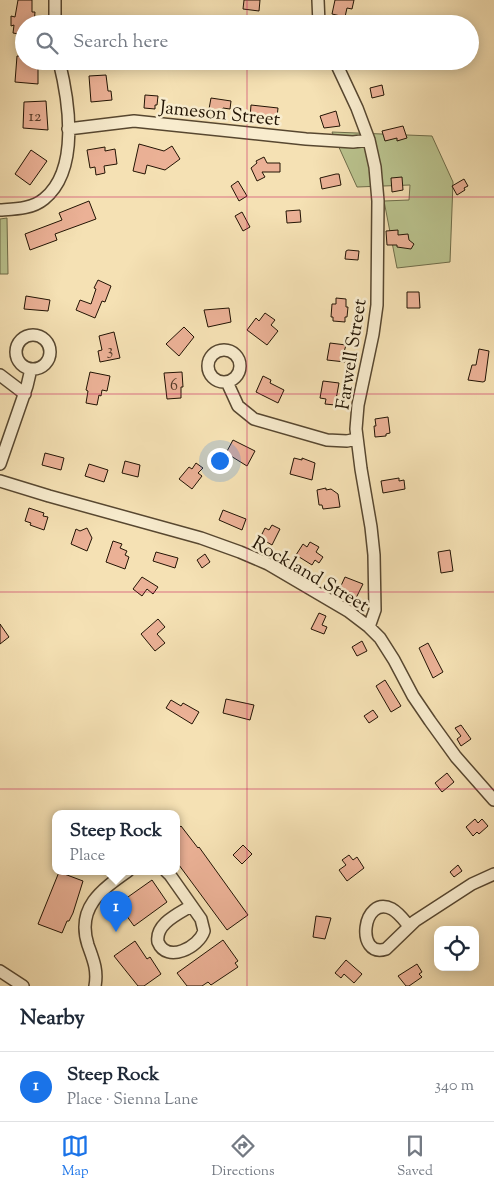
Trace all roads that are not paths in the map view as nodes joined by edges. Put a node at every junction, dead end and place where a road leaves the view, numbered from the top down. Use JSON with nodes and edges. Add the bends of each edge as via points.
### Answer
{"nodes":[{"id":1,"x":55,"y":0,"type":"edge"},
{"id":2,"x":318,"y":0,"type":"edge"},
{"id":3,"x":55,"y":15,"type":"edge"},
{"id":4,"x":319,"y":15,"type":"edge"},
{"id":5,"x":61,"y":70,"type":"edge"},
{"id":6,"x":339,"y":70,"type":"edge"},
{"id":7,"x":68,"y":129,"type":"junction"},
{"id":8,"x":369,"y":140,"type":"junction"},
{"id":9,"x":0,"y":210,"type":"edge"},
{"id":10,"x":31,"y":369,"type":"dead end"},
{"id":11,"x":0,"y":375,"type":"edge"},
{"id":12,"x":227,"y":382,"type":"dead end"},
{"id":13,"x":25,"y":394,"type":"junction"},
{"id":14,"x":357,"y":440,"type":"junction"},
{"id":15,"x":0,"y":464,"type":"edge"},
{"id":16,"x":0,"y":481,"type":"edge"},
{"id":17,"x":369,"y":627,"type":"junction"},
{"id":18,"x":494,"y":800,"type":"edge"},
{"id":19,"x":494,"y":874,"type":"edge"},
{"id":20,"x":123,"y":875,"type":"edge"},
{"id":21,"x":169,"y":875,"type":"edge"},
{"id":22,"x":191,"y":906,"type":"dead end"},
{"id":23,"x":408,"y":926,"type":"dead end"},
{"id":24,"x":0,"y":971,"type":"edge"},
{"id":25,"x":23,"y":986,"type":"edge"},
{"id":26,"x":96,"y":986,"type":"edge"}],
"edges":[{"from":1,"to":3,"type":"street"},
{"from":2,"to":4,"type":"street"},
{"from":5,"to":7,"type":"street"},
{"from":6,"to":8,"type":"street","name":"Farwell Street"},
{"from":7,"to":8,"type":"street","name":"Jameson Street","via":[[134,121],[306,139]]},
{"from":7,"to":9,"type":"street","via":[[66,162],[56,187],[43,200],[29,207]]},
{"from":8,"to":14,"type":"street","name":"Farwell Street","via":[[378,200],[377,298],[358,405]]},
{"from":10,"to":13,"type":"street"},
{"from":11,"to":13,"type":"street"},
{"from":12,"to":14,"type":"street","via":[[238,406],[254,419],[327,440]]},
{"from":13,"to":15,"type":"street"},
{"from":14,"to":17,"type":"street","name":"Farwell Street","via":[[374,549],[375,610]]},
{"from":16,"to":17,"type":"street","name":"Rockland Street","via":[[201,538],[255,558],[348,611]]},
{"from":17,"to":18,"type":"street","name":"Rockland Street","via":[[387,648],[435,729]]},
{"from":19,"to":23,"type":"street","via":[[472,884]]},
{"from":20,"to":26,"type":"street","via":[[100,892],[87,914],[85,934],[95,965]]},
{"from":21,"to":22,"type":"street"},
{"from":24,"to":25,"type":"street"}]}
